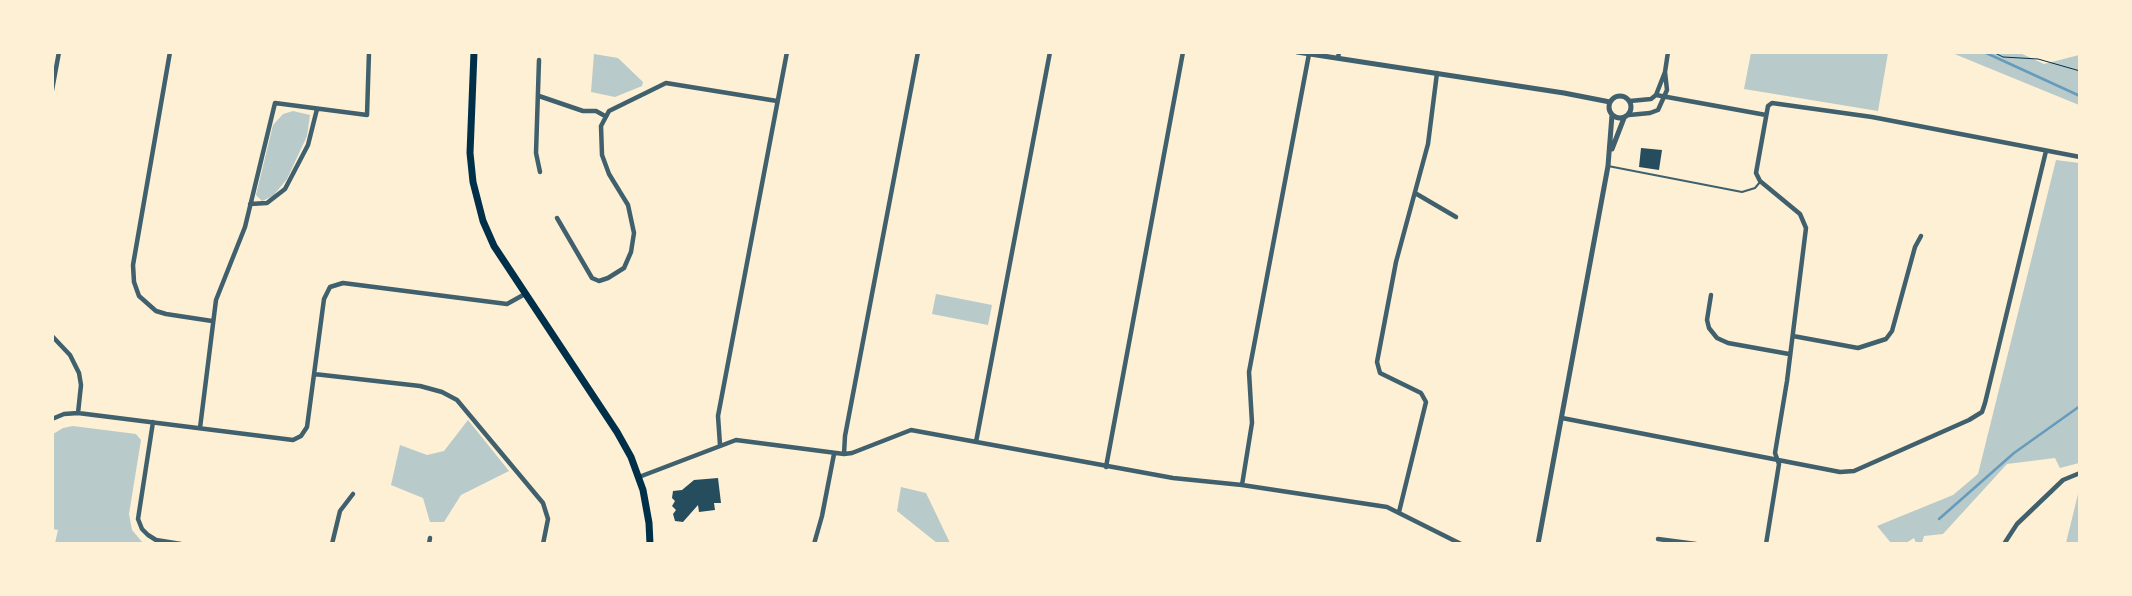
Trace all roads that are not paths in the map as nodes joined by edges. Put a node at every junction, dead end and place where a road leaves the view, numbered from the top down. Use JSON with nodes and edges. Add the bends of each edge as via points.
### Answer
{"nodes":[{"id":1,"x":59,"y":52,"type":"edge"},
{"id":2,"x":170,"y":52,"type":"edge"},
{"id":3,"x":369,"y":52,"type":"edge"},
{"id":4,"x":472,"y":52,"type":"edge"},
{"id":5,"x":787,"y":52,"type":"edge"},
{"id":6,"x":918,"y":52,"type":"edge"},
{"id":7,"x":1050,"y":52,"type":"edge"},
{"id":8,"x":1183,"y":52,"type":"edge"},
{"id":9,"x":1297,"y":52,"type":"edge"},
{"id":10,"x":1668,"y":52,"type":"edge"},
{"id":11,"x":1309,"y":54,"type":"junction"},
{"id":12,"x":1339,"y":55,"type":"edge"},
{"id":13,"x":539,"y":60,"type":"dead end"},
{"id":14,"x":1665,"y":72,"type":"junction"},
{"id":15,"x":1437,"y":74,"type":"junction"},
{"id":16,"x":52,"y":90,"type":"edge"},
{"id":17,"x":1656,"y":95,"type":"junction"},
{"id":18,"x":539,"y":96,"type":"junction"},
{"id":19,"x":1665,"y":97,"type":"junction"},
{"id":20,"x":777,"y":101,"type":"junction"},
{"id":21,"x":1630,"y":101,"type":"junction"},
{"id":22,"x":1610,"y":102,"type":"junction"},
{"id":23,"x":317,"y":109,"type":"junction"},
{"id":24,"x":1612,"y":115,"type":"junction"},
{"id":25,"x":1766,"y":115,"type":"junction"},
{"id":26,"x":605,"y":116,"type":"junction"},
{"id":27,"x":1626,"y":117,"type":"junction"},
{"id":28,"x":1610,"y":151,"type":"junction"},
{"id":29,"x":2046,"y":151,"type":"junction"},
{"id":30,"x":2080,"y":157,"type":"edge"},
{"id":31,"x":1608,"y":166,"type":"junction"},
{"id":32,"x":540,"y":172,"type":"dead end"},
{"id":33,"x":1760,"y":181,"type":"junction"},
{"id":34,"x":1415,"y":193,"type":"junction"},
{"id":35,"x":250,"y":204,"type":"junction"},
{"id":36,"x":1456,"y":217,"type":"dead end"},
{"id":37,"x":557,"y":218,"type":"dead end"},
{"id":38,"x":1921,"y":236,"type":"dead end"},
{"id":39,"x":525,"y":294,"type":"junction"},
{"id":40,"x":1711,"y":295,"type":"dead end"},
{"id":41,"x":212,"y":321,"type":"junction"},
{"id":42,"x":52,"y":336,"type":"edge"},
{"id":43,"x":1793,"y":336,"type":"junction"},
{"id":44,"x":1789,"y":354,"type":"junction"},
{"id":45,"x":314,"y":374,"type":"junction"},
{"id":46,"x":78,"y":413,"type":"junction"},
{"id":47,"x":1562,"y":418,"type":"junction"},
{"id":48,"x":52,"y":419,"type":"edge"},
{"id":49,"x":153,"y":422,"type":"junction"},
{"id":50,"x":200,"y":428,"type":"junction"},
{"id":51,"x":976,"y":442,"type":"junction"},
{"id":52,"x":720,"y":445,"type":"junction"},
{"id":53,"x":834,"y":454,"type":"junction"},
{"id":54,"x":844,"y":454,"type":"junction"},
{"id":55,"x":1778,"y":459,"type":"junction"},
{"id":56,"x":1106,"y":467,"type":"junction"},
{"id":57,"x":2080,"y":473,"type":"edge"},
{"id":58,"x":639,"y":477,"type":"junction"},
{"id":59,"x":1242,"y":485,"type":"junction"},
{"id":60,"x":353,"y":494,"type":"dead end"},
{"id":61,"x":1399,"y":512,"type":"junction"},
{"id":62,"x":1449,"y":538,"type":"junction"},
{"id":63,"x":1658,"y":539,"type":"dead end"},
{"id":64,"x":181,"y":544,"type":"edge"},
{"id":65,"x":332,"y":544,"type":"edge"},
{"id":66,"x":543,"y":544,"type":"edge"},
{"id":67,"x":650,"y":544,"type":"edge"},
{"id":68,"x":814,"y":544,"type":"edge"},
{"id":69,"x":1446,"y":544,"type":"edge"},
{"id":70,"x":1460,"y":544,"type":"edge"},
{"id":71,"x":1538,"y":544,"type":"edge"},
{"id":72,"x":1696,"y":544,"type":"edge"},
{"id":73,"x":1766,"y":544,"type":"edge"},
{"id":74,"x":2004,"y":544,"type":"edge"}],
"edges":[{"from":1,"to":16,"type":"street"},
{"from":2,"to":41,"type":"street","via":[[133,265],[134,282],[139,296],[156,311]]},
{"from":3,"to":23,"type":"street","via":[[367,115]]},
{"from":4,"to":39,"type":"highway","via":[[470,153],[477,202],[494,246]]},
{"from":5,"to":20,"type":"street"},
{"from":6,"to":54,"type":"street","via":[[846,426]]},
{"from":7,"to":51,"type":"street"},
{"from":8,"to":56,"type":"street"},
{"from":9,"to":11,"type":"street"},
{"from":10,"to":14,"type":"street"},
{"from":11,"to":12,"type":"street"},
{"from":11,"to":59,"type":"street","via":[[1249,372],[1252,423]]},
{"from":12,"to":15,"type":"street"},
{"from":13,"to":18,"type":"street"},
{"from":14,"to":17,"type":"street"},
{"from":14,"to":19,"type":"street"},
{"from":15,"to":22,"type":"street"},
{"from":15,"to":34,"type":"street","via":[[1429,142]]},
{"from":17,"to":19,"type":"street"},
{"from":17,"to":21,"type":"street","via":[[1651,99]]},
{"from":18,"to":26,"type":"street"},
{"from":18,"to":32,"type":"street","via":[[536,153]]},
{"from":19,"to":25,"type":"street"},
{"from":19,"to":27,"type":"street","via":[[1658,110]]},
{"from":20,"to":26,"type":"street","via":[[666,83]]},
{"from":20,"to":52,"type":"street","via":[[718,416]]},
{"from":21,"to":22,"type":"street","via":[[1618,96]]},
{"from":21,"to":27,"type":"street","via":[[1632,108]]},
{"from":22,"to":24,"type":"street"},
{"from":23,"to":35,"type":"street","via":[[308,145],[285,189],[267,203]]},
{"from":23,"to":35,"type":"street","via":[[275,103]]},
{"from":24,"to":27,"type":"street"},
{"from":24,"to":28,"type":"street"},
{"from":25,"to":29,"type":"street","via":[[1772,103]]},
{"from":25,"to":33,"type":"street","via":[[1756,173]]},
{"from":26,"to":37,"type":"street","via":[[600,133],[602,155],[609,174],[628,205],[634,227],[633,246],[624,268],[602,280],[594,280]]},
{"from":27,"to":28,"type":"street"},
{"from":28,"to":31,"type":"street"},
{"from":29,"to":30,"type":"street"},
{"from":29,"to":55,"type":"street","via":[[1982,412],[1854,471],[1840,472]]},
{"from":31,"to":33,"type":"lane","via":[[1742,192],[1755,188]]},
{"from":31,"to":47,"type":"street"},
{"from":33,"to":43,"type":"street","via":[[1800,214],[1806,224]]},
{"from":34,"to":36,"type":"street"},
{"from":34,"to":61,"type":"street","via":[[1394,266],[1378,362],[1380,373],[1421,393],[1426,402]]},
{"from":35,"to":41,"type":"street","via":[[244,231],[218,295]]},
{"from":38,"to":43,"type":"street","via":[[1915,247],[1892,331],[1886,339],[1858,348]]},
{"from":39,"to":45,"type":"street","via":[[507,304],[336,284],[324,296]]},
{"from":39,"to":58,"type":"highway","via":[[617,432]]},
{"from":40,"to":44,"type":"street","via":[[1707,320],[1717,338]]},
{"from":41,"to":50,"type":"street"},
{"from":42,"to":46,"type":"street","via":[[70,355],[78,373],[81,385]]},
{"from":43,"to":44,"type":"street"},
{"from":44,"to":55,"type":"street","via":[[1775,453]]},
{"from":45,"to":50,"type":"street","via":[[307,427],[296,439],[287,441]]},
{"from":45,"to":66,"type":"street","via":[[420,386],[457,400],[543,502],[548,519]]},
{"from":46,"to":48,"type":"street"},
{"from":46,"to":49,"type":"street"},
{"from":47,"to":55,"type":"street"},
{"from":47,"to":71,"type":"street"},
{"from":49,"to":50,"type":"street"},
{"from":49,"to":64,"type":"street","via":[[138,519],[142,529],[156,540]]},
{"from":51,"to":54,"type":"street","via":[[911,430]]},
{"from":51,"to":56,"type":"street"},
{"from":52,"to":53,"type":"street","via":[[744,440]]},
{"from":52,"to":58,"type":"street"},
{"from":53,"to":54,"type":"street"},
{"from":53,"to":68,"type":"street"},
{"from":55,"to":73,"type":"street"},
{"from":56,"to":59,"type":"street"},
{"from":57,"to":74,"type":"street","via":[[2063,480],[2017,524]]},
{"from":58,"to":67,"type":"highway"},
{"from":59,"to":61,"type":"street","via":[[1387,507]]},
{"from":60,"to":65,"type":"street","via":[[340,511]]},
{"from":61,"to":62,"type":"street"},
{"from":62,"to":69,"type":"street"},
{"from":62,"to":70,"type":"street"},
{"from":63,"to":72,"type":"street"}]}
